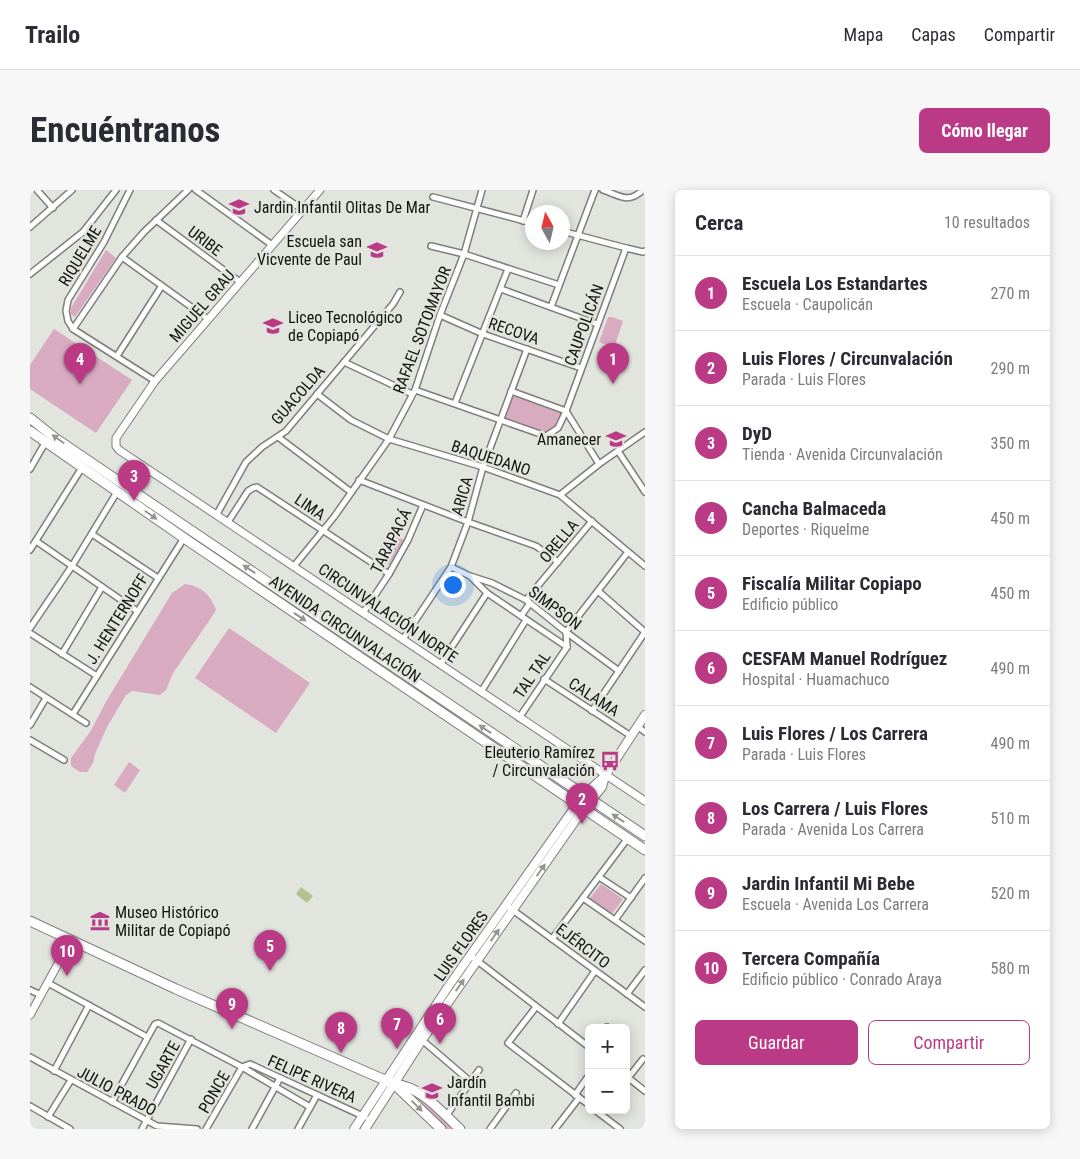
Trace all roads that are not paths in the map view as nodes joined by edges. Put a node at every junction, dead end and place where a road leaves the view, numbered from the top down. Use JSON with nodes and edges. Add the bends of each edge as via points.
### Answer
{"nodes":[{"id":1,"x":37,"y":190,"type":"edge"},
{"id":2,"x":72,"y":190,"type":"edge"},
{"id":3,"x":116,"y":190,"type":"edge"},
{"id":4,"x":130,"y":190,"type":"edge"},
{"id":5,"x":188,"y":190,"type":"edge"},
{"id":6,"x":196,"y":190,"type":"edge"},
{"id":7,"x":274,"y":190,"type":"edge"},
{"id":8,"x":320,"y":190,"type":"edge"},
{"id":9,"x":482,"y":190,"type":"edge"},
{"id":10,"x":533,"y":190,"type":"edge"},
{"id":11,"x":595,"y":190,"type":"edge"},
{"id":12,"x":603,"y":190,"type":"edge"},
{"id":13,"x":643,"y":190,"type":"edge"},
{"id":14,"x":433,"y":197,"type":"dead end"},
{"id":15,"x":53,"y":208,"type":"junction"},
{"id":16,"x":478,"y":208,"type":"junction"},
{"id":17,"x":303,"y":210,"type":"junction"},
{"id":18,"x":156,"y":220,"type":"junction"},
{"id":19,"x":523,"y":221,"type":"joint"},
{"id":20,"x":30,"y":227,"type":"edge"},
{"id":21,"x":570,"y":233,"type":"edge"},
{"id":22,"x":578,"y":235,"type":"junction"},
{"id":23,"x":272,"y":245,"type":"junction"},
{"id":24,"x":431,"y":246,"type":"dead end"},
{"id":25,"x":626,"y":248,"type":"junction"},
{"id":26,"x":645,"y":251,"type":"edge"},
{"id":27,"x":464,"y":254,"type":"junction"},
{"id":28,"x":122,"y":257,"type":"junction"},
{"id":29,"x":508,"y":269,"type":"junction"},
{"id":30,"x":30,"y":274,"type":"edge"},
{"id":31,"x":240,"y":282,"type":"junction"},
{"id":32,"x":559,"y":285,"type":"junction"},
{"id":33,"x":161,"y":287,"type":"junction"},
{"id":34,"x":501,"y":289,"type":"junction"},
{"id":35,"x":400,"y":292,"type":"dead end"},
{"id":36,"x":551,"y":307,"type":"junction"},
{"id":37,"x":440,"y":315,"type":"junction"},
{"id":38,"x":208,"y":319,"type":"junction"},
{"id":39,"x":597,"y":324,"type":"junction"},
{"id":40,"x":73,"y":329,"type":"junction"},
{"id":41,"x":483,"y":334,"type":"junction"},
{"id":42,"x":527,"y":349,"type":"junction"},
{"id":43,"x":117,"y":356,"type":"junction"},
{"id":44,"x":344,"y":362,"type":"junction"},
{"id":45,"x":581,"y":368,"type":"junction"},
{"id":46,"x":155,"y":381,"type":"junction"},
{"id":47,"x":512,"y":391,"type":"junction"},
{"id":48,"x":413,"y":392,"type":"junction"},
{"id":49,"x":317,"y":394,"type":"junction"},
{"id":50,"x":455,"y":403,"type":"junction"},
{"id":51,"x":566,"y":411,"type":"junction"},
{"id":52,"x":30,"y":418,"type":"edge"},
{"id":53,"x":500,"y":420,"type":"junction"},
{"id":54,"x":30,"y":431,"type":"edge"},
{"id":55,"x":645,"y":432,"type":"edge"},
{"id":56,"x":278,"y":437,"type":"junction"},
{"id":57,"x":389,"y":439,"type":"junction"},
{"id":58,"x":45,"y":443,"type":"junction"},
{"id":59,"x":116,"y":446,"type":"joint"},
{"id":60,"x":618,"y":451,"type":"junction"},
{"id":61,"x":87,"y":459,"type":"junction"},
{"id":62,"x":599,"y":464,"type":"junction"},
{"id":63,"x":483,"y":467,"type":"junction"},
{"id":64,"x":82,"y":468,"type":"junction"},
{"id":65,"x":30,"y":469,"type":"edge"},
{"id":66,"x":359,"y":480,"type":"junction"},
{"id":67,"x":117,"y":492,"type":"junction"},
{"id":68,"x":351,"y":492,"type":"junction"},
{"id":69,"x":645,"y":492,"type":"edge"},
{"id":70,"x":560,"y":495,"type":"junction"},
{"id":71,"x":423,"y":505,"type":"junction"},
{"id":72,"x":216,"y":514,"type":"junction"},
{"id":73,"x":592,"y":521,"type":"junction"},
{"id":74,"x":228,"y":522,"type":"junction"},
{"id":75,"x":468,"y":522,"type":"junction"},
{"id":76,"x":323,"y":530,"type":"junction"},
{"id":77,"x":92,"y":534,"type":"junction"},
{"id":78,"x":184,"y":538,"type":"junction"},
{"id":79,"x":36,"y":541,"type":"junction"},
{"id":80,"x":30,"y":550,"type":"edge"},
{"id":81,"x":628,"y":552,"type":"junction"},
{"id":82,"x":558,"y":562,"type":"junction"},
{"id":83,"x":645,"y":565,"type":"edge"},
{"id":84,"x":72,"y":566,"type":"junction"},
{"id":85,"x":294,"y":566,"type":"junction"},
{"id":86,"x":452,"y":567,"type":"junction"},
{"id":87,"x":389,"y":574,"type":"junction"},
{"id":88,"x":470,"y":576,"type":"junction"},
{"id":89,"x":158,"y":578,"type":"junction"},
{"id":90,"x":102,"y":587,"type":"junction"},
{"id":91,"x":598,"y":591,"type":"junction"},
{"id":92,"x":487,"y":593,"type":"junction"},
{"id":93,"x":528,"y":601,"type":"junction"},
{"id":94,"x":137,"y":612,"type":"junction"},
{"id":95,"x":363,"y":613,"type":"junction"},
{"id":96,"x":521,"y":616,"type":"junction"},
{"id":97,"x":526,"y":620,"type":"junction"},
{"id":98,"x":30,"y":628,"type":"edge"},
{"id":99,"x":566,"y":632,"type":"junction"},
{"id":100,"x":645,"y":632,"type":"edge"},
{"id":101,"x":30,"y":633,"type":"edge"},
{"id":102,"x":403,"y":639,"type":"junction"},
{"id":103,"x":567,"y":647,"type":"junction"},
{"id":104,"x":62,"y":654,"type":"junction"},
{"id":105,"x":440,"y":664,"type":"junction"},
{"id":106,"x":619,"y":671,"type":"junction"},
{"id":107,"x":97,"y":676,"type":"junction"},
{"id":108,"x":544,"y":679,"type":"junction"},
{"id":109,"x":30,"y":687,"type":"edge"},
{"id":110,"x":481,"y":692,"type":"junction"},
{"id":111,"x":46,"y":698,"type":"junction"},
{"id":112,"x":592,"y":711,"type":"junction"},
{"id":113,"x":73,"y":714,"type":"junction"},
{"id":114,"x":645,"y":714,"type":"edge"},
{"id":115,"x":519,"y":718,"type":"junction"},
{"id":116,"x":86,"y":722,"type":"dead end"},
{"id":117,"x":30,"y":725,"type":"edge"},
{"id":118,"x":637,"y":726,"type":"junction"},
{"id":119,"x":645,"y":732,"type":"edge"},
{"id":120,"x":631,"y":736,"type":"junction"},
{"id":121,"x":30,"y":740,"type":"edge"},
{"id":122,"x":64,"y":760,"type":"dead end"},
{"id":123,"x":605,"y":776,"type":"junction"},
{"id":124,"x":587,"y":798,"type":"junction"},
{"id":125,"x":645,"y":802,"type":"edge"},
{"id":126,"x":581,"y":807,"type":"junction"},
{"id":127,"x":645,"y":836,"type":"edge"},
{"id":128,"x":628,"y":838,"type":"junction"},
{"id":129,"x":645,"y":850,"type":"edge"},
{"id":130,"x":599,"y":877,"type":"junction"},
{"id":131,"x":645,"y":878,"type":"edge"},
{"id":132,"x":583,"y":898,"type":"junction"},
{"id":133,"x":631,"y":898,"type":"junction"},
{"id":134,"x":510,"y":907,"type":"junction"},
{"id":135,"x":30,"y":920,"type":"edge"},
{"id":136,"x":615,"y":920,"type":"junction"},
{"id":137,"x":552,"y":939,"type":"junction"},
{"id":138,"x":71,"y":940,"type":"junction"},
{"id":139,"x":645,"y":941,"type":"edge"},
{"id":140,"x":474,"y":958,"type":"junction"},
{"id":141,"x":645,"y":970,"type":"edge"},
{"id":142,"x":595,"y":971,"type":"junction"},
{"id":143,"x":48,"y":983,"type":"junction"},
{"id":144,"x":30,"y":990,"type":"edge"},
{"id":145,"x":627,"y":994,"type":"junction"},
{"id":146,"x":42,"y":995,"type":"junction"},
{"id":147,"x":89,"y":1005,"type":"junction"},
{"id":148,"x":536,"y":1007,"type":"junction"},
{"id":149,"x":645,"y":1007,"type":"edge"},
{"id":150,"x":30,"y":1015,"type":"edge"},
{"id":151,"x":558,"y":1024,"type":"junction"},
{"id":152,"x":147,"y":1037,"type":"junction"},
{"id":153,"x":191,"y":1039,"type":"junction"},
{"id":154,"x":422,"y":1040,"type":"junction"},
{"id":155,"x":585,"y":1044,"type":"edge"},
{"id":156,"x":30,"y":1057,"type":"edge"},
{"id":157,"x":643,"y":1059,"type":"dead end"},
{"id":158,"x":242,"y":1067,"type":"junction"},
{"id":159,"x":480,"y":1070,"type":"dead end"},
{"id":160,"x":54,"y":1071,"type":"junction"},
{"id":161,"x":630,"y":1074,"type":"edge"},
{"id":162,"x":280,"y":1078,"type":"junction"},
{"id":163,"x":630,"y":1079,"type":"edge"},
{"id":164,"x":71,"y":1080,"type":"junction"},
{"id":165,"x":390,"y":1082,"type":"junction"},
{"id":166,"x":470,"y":1082,"type":"junction"},
{"id":167,"x":585,"y":1082,"type":"edge"},
{"id":168,"x":276,"y":1086,"type":"junction"},
{"id":169,"x":645,"y":1091,"type":"edge"},
{"id":170,"x":516,"y":1093,"type":"dead end"},
{"id":171,"x":317,"y":1095,"type":"junction"},
{"id":172,"x":577,"y":1096,"type":"junction"},
{"id":173,"x":112,"y":1102,"type":"junction"},
{"id":174,"x":585,"y":1102,"type":"edge"},
{"id":175,"x":30,"y":1106,"type":"edge"},
{"id":176,"x":310,"y":1107,"type":"junction"},
{"id":177,"x":601,"y":1114,"type":"edge"},
{"id":178,"x":363,"y":1115,"type":"junction"},
{"id":179,"x":446,"y":1116,"type":"junction"},
{"id":180,"x":48,"y":1117,"type":"junction"},
{"id":181,"x":371,"y":1120,"type":"junction"},
{"id":182,"x":146,"y":1122,"type":"junction"},
{"id":183,"x":70,"y":1129,"type":"edge"},
{"id":184,"x":142,"y":1129,"type":"edge"},
{"id":185,"x":197,"y":1129,"type":"edge"},
{"id":186,"x":206,"y":1129,"type":"edge"},
{"id":187,"x":252,"y":1129,"type":"edge"},
{"id":188,"x":298,"y":1129,"type":"edge"},
{"id":189,"x":354,"y":1129,"type":"edge"},
{"id":190,"x":365,"y":1129,"type":"edge"},
{"id":191,"x":441,"y":1129,"type":"edge"},
{"id":192,"x":460,"y":1129,"type":"edge"},
{"id":193,"x":490,"y":1129,"type":"edge"},
{"id":194,"x":555,"y":1129,"type":"edge"},
{"id":195,"x":620,"y":1129,"type":"edge"}],
"edges":[{"from":1,"to":15,"type":"street"},
{"from":2,"to":15,"type":"street"},
{"from":3,"to":30,"type":"street","via":[[83,232]]},
{"from":4,"to":40,"type":"street","name":"RIQUELME","via":[[104,242],[68,300],[66,311]]},
{"from":5,"to":18,"type":"street"},
{"from":6,"to":23,"type":"street"},
{"from":7,"to":17,"type":"street"},
{"from":8,"to":17,"type":"street","name":"MIGUEL GRAU"},
{"from":9,"to":16,"type":"street","name":"RAFAEL SOTOMAYOR"},
{"from":10,"to":19,"type":"street"},
{"from":11,"to":22,"type":"street"},
{"from":12,"to":13,"type":"street","via":[[628,198],[635,198]]},
{"from":14,"to":16,"type":"street"},
{"from":15,"to":20,"type":"street"},
{"from":16,"to":19,"type":"street"},
{"from":16,"to":27,"type":"street","name":"RAFAEL SOTOMAYOR"},
{"from":17,"to":23,"type":"street","name":"MIGUEL GRAU"},
{"from":18,"to":28,"type":"street"},
{"from":18,"to":31,"type":"street","name":"URIBE"},
{"from":21,"to":22,"type":"street"},
{"from":22,"to":25,"type":"street"},
{"from":22,"to":32,"type":"street"},
{"from":23,"to":31,"type":"street","name":"MIGUEL GRAU"},
{"from":24,"to":27,"type":"street"},
{"from":25,"to":26,"type":"street"},
{"from":25,"to":39,"type":"street","name":"CAUPOLICÁN"},
{"from":27,"to":29,"type":"street"},
{"from":27,"to":37,"type":"street","name":"RAFAEL SOTOMAYOR"},
{"from":28,"to":33,"type":"street"},
{"from":28,"to":40,"type":"street"},
{"from":29,"to":32,"type":"street"},
{"from":29,"to":34,"type":"street"},
{"from":31,"to":38,"type":"street","name":"MIGUEL GRAU"},
{"from":32,"to":36,"type":"street"},
{"from":33,"to":38,"type":"street"},
{"from":33,"to":43,"type":"street"},
{"from":34,"to":36,"type":"street"},
{"from":34,"to":41,"type":"street"},
{"from":35,"to":44,"type":"street","name":"GUACOLDA"},
{"from":36,"to":39,"type":"street"},
{"from":37,"to":41,"type":"street","name":"RECOVA"},
{"from":37,"to":48,"type":"street","name":"RAFAEL SOTOMAYOR"},
{"from":38,"to":46,"type":"street","name":"MIGUEL GRAU"},
{"from":39,"to":45,"type":"street","name":"CAUPOLICÁN"},
{"from":40,"to":43,"type":"street"},
{"from":41,"to":42,"type":"street","name":"RECOVA"},
{"from":41,"to":50,"type":"street"},
{"from":42,"to":45,"type":"street","name":"RECOVA"},
{"from":42,"to":47,"type":"street","name":"ARICA"},
{"from":43,"to":46,"type":"street"},
{"from":44,"to":48,"type":"street"},
{"from":44,"to":49,"type":"street","name":"GUACOLDA"},
{"from":45,"to":51,"type":"street","name":"CAUPOLICÁN"},
{"from":46,"to":59,"type":"street","name":"MIGUEL GRAU","via":[[116,438]]},
{"from":47,"to":51,"type":"street"},
{"from":47,"to":53,"type":"street","name":"ARICA"},
{"from":48,"to":50,"type":"street"},
{"from":48,"to":57,"type":"street","name":"RAFAEL SOTOMAYOR"},
{"from":49,"to":56,"type":"street","name":"GUACOLDA"},
{"from":49,"to":57,"type":"street","name":"BAQUEDANO","via":[[351,420]]},
{"from":50,"to":53,"type":"street"},
{"from":51,"to":53,"type":"street","name":"CAUPOLICÁN","via":[[558,428],[546,436]]},
{"from":51,"to":62,"type":"street"},
{"from":61,"to":52,"type":"main road","name":"AVENIDA CIRCUNVALACIÓN","one_way":true},
{"from":53,"to":63,"type":"street","name":"ARICA"},
{"from":54,"to":58,"type":"main road","name":"AVENIDA CIRCUNVALACIÓN"},
{"from":55,"to":60,"type":"street"},
{"from":56,"to":68,"type":"street"},
{"from":56,"to":72,"type":"street","name":"GUACOLDA","via":[[246,462]]},
{"from":57,"to":63,"type":"street","name":"BAQUEDANO"},
{"from":57,"to":66,"type":"street","name":"RAFAEL SOTOMAYOR"},
{"from":58,"to":64,"type":"main road","name":"AVENIDA CIRCUNVALACIÓN"},
{"from":58,"to":65,"type":"street"},
{"from":59,"to":72,"type":"street","name":"CIRCUNVALACIÓN NORTE"},
{"from":60,"to":62,"type":"street"},
{"from":60,"to":69,"type":"street"},
{"from":61,"to":64,"type":"street"},
{"from":124,"to":61,"type":"main road","name":"AVENIDA CIRCUNVALACIÓN","one_way":true},
{"from":62,"to":70,"type":"street"},
{"from":63,"to":70,"type":"street","name":"BAQUEDANO"},
{"from":63,"to":75,"type":"street","name":"ARICA"},
{"from":64,"to":67,"type":"main road","name":"AVENIDA CIRCUNVALACIÓN"},
{"from":64,"to":79,"type":"street"},
{"from":66,"to":68,"type":"street","name":"RAFAEL SOTOMAYOR"},
{"from":66,"to":71,"type":"street"},
{"from":67,"to":77,"type":"street"},
{"from":67,"to":78,"type":"main road","name":"AVENIDA CIRCUNVALACIÓN","one_way":true},
{"from":68,"to":76,"type":"street","name":"RAFAEL SOTOMAYOR"},
{"from":70,"to":73,"type":"street","name":"BAQUEDANO"},
{"from":71,"to":75,"type":"street"},
{"from":71,"to":87,"type":"street","name":"TARAPACÁ"},
{"from":72,"to":74,"type":"street","name":"CIRCUNVALACIÓN NORTE"},
{"from":73,"to":81,"type":"street","name":"BAQUEDANO"},
{"from":73,"to":82,"type":"street","name":"ORELLA"},
{"from":74,"to":76,"type":"street","name":"LIMA","via":[[248,491],[258,487]]},
{"from":74,"to":85,"type":"street","name":"CIRCUNVALACIÓN NORTE"},
{"from":75,"to":82,"type":"street","via":[[536,546]]},
{"from":75,"to":86,"type":"street","name":"ARICA"},
{"from":76,"to":85,"type":"street","name":"RAFAEL SOTOMAYOR"},
{"from":76,"to":87,"type":"street","name":"LIMA"},
{"from":77,"to":84,"type":"street"},
{"from":77,"to":89,"type":"street"},
{"from":78,"to":89,"type":"street","name":"J. HENTERNOFF"},
{"from":78,"to":126,"type":"main road","name":"AVENIDA CIRCUNVALACIÓN","one_way":true},
{"from":79,"to":80,"type":"street"},
{"from":79,"to":84,"type":"street"},
{"from":81,"to":83,"type":"street","name":"BAQUEDANO"},
{"from":81,"to":91,"type":"street"},
{"from":82,"to":93,"type":"street","name":"ORELLA"},
{"from":84,"to":90,"type":"street"},
{"from":84,"to":98,"type":"street"},
{"from":85,"to":95,"type":"street","name":"CIRCUNVALACIÓN NORTE"},
{"from":86,"to":88,"type":"street","name":"SIMPSON"},
{"from":86,"to":102,"type":"street","name":"ARICA"},
{"from":87,"to":95,"type":"street","name":"TARAPACÁ"},
{"from":88,"to":92,"type":"street","name":"SIMPSON"},
{"from":88,"to":93,"type":"street","name":"SIMPSON"},
{"from":89,"to":94,"type":"street","name":"J. HENTERNOFF"},
{"from":90,"to":94,"type":"street"},
{"from":90,"to":104,"type":"street"},
{"from":91,"to":99,"type":"street"},
{"from":91,"to":100,"type":"street"},
{"from":92,"to":96,"type":"street","name":"SIMPSON"},
{"from":92,"to":105,"type":"street"},
{"from":93,"to":96,"type":"street","name":"ORELLA"},
{"from":93,"to":99,"type":"street","name":"SIMPSON"},
{"from":94,"to":107,"type":"street","name":"J. HENTERNOFF"},
{"from":95,"to":102,"type":"street","name":"CIRCUNVALACIÓN NORTE"},
{"from":96,"to":97,"type":"street","name":"SIMPSON"},
{"from":97,"to":103,"type":"street","name":"SIMPSON"},
{"from":97,"to":110,"type":"street"},
{"from":99,"to":103,"type":"street"},
{"from":99,"to":106,"type":"street","name":"SIMPSON"},
{"from":100,"to":106,"type":"street"},
{"from":101,"to":104,"type":"street"},
{"from":102,"to":105,"type":"street","name":"CIRCUNVALACIÓN NORTE"},
{"from":103,"to":108,"type":"street","name":"TAL TAL"},
{"from":104,"to":107,"type":"street"},
{"from":105,"to":110,"type":"street","name":"CIRCUNVALACIÓN NORTE"},
{"from":106,"to":112,"type":"street"},
{"from":107,"to":113,"type":"street","name":"J. HENTERNOFF"},
{"from":108,"to":112,"type":"street","name":"CALAMA"},
{"from":108,"to":115,"type":"street","name":"TAL TAL"},
{"from":109,"to":111,"type":"street"},
{"from":110,"to":115,"type":"street","name":"CIRCUNVALACIÓN NORTE"},
{"from":111,"to":113,"type":"street"},
{"from":111,"to":117,"type":"street"},
{"from":112,"to":120,"type":"street","name":"CALAMA"},
{"from":113,"to":116,"type":"street"},
{"from":114,"to":118,"type":"main road","name":"LUIS FLORES"},
{"from":115,"to":123,"type":"street","name":"CIRCUNVALACIÓN NORTE"},
{"from":118,"to":119,"type":"street","name":"CALAMA"},
{"from":118,"to":120,"type":"main road","name":"LUIS FLORES"},
{"from":120,"to":123,"type":"main road","name":"LUIS FLORES"},
{"from":121,"to":122,"type":"street"},
{"from":123,"to":124,"type":"main road","name":"LUIS FLORES","via":[[602,787]]},
{"from":123,"to":125,"type":"street","name":"CIRCUNVALACIÓN NORTE"},
{"from":124,"to":126,"type":"main road","name":"LUIS FLORES"},
{"from":127,"to":124,"type":"main road","name":"AVENIDA CIRCUNVALACIÓN","one_way":true},
{"from":126,"to":128,"type":"main road","name":"AVENIDA CIRCUNVALACIÓN"},
{"from":126,"to":134,"type":"main road","name":"LUIS FLORES"},
{"from":128,"to":129,"type":"main road","name":"AVENIDA CIRCUNVALACIÓN"},
{"from":128,"to":130,"type":"street"},
{"from":130,"to":132,"type":"street"},
{"from":130,"to":133,"type":"street"},
{"from":131,"to":133,"type":"street"},
{"from":132,"to":136,"type":"street"},
{"from":132,"to":137,"type":"street"},
{"from":133,"to":136,"type":"street"},
{"from":134,"to":137,"type":"street","name":"EJÉRCITO"},
{"from":134,"to":140,"type":"main road","name":"LUIS FLORES"},
{"from":135,"to":138,"type":"main road"},
{"from":136,"to":139,"type":"street"},
{"from":137,"to":142,"type":"street","name":"EJÉRCITO"},
{"from":138,"to":143,"type":"street"},
{"from":138,"to":165,"type":"main road"},
{"from":140,"to":148,"type":"street"},
{"from":154,"to":140,"type":"main road","name":"LUIS FLORES","one_way":true},
{"from":140,"to":165,"type":"main road","name":"LUIS FLORES"},
{"from":141,"to":145,"type":"street"},
{"from":142,"to":145,"type":"street","name":"EJÉRCITO"},
{"from":142,"to":151,"type":"street"},
{"from":143,"to":146,"type":"street"},
{"from":143,"to":147,"type":"street"},
{"from":144,"to":146,"type":"street"},
{"from":145,"to":149,"type":"street","name":"EJÉRCITO"},
{"from":146,"to":150,"type":"street"},
{"from":147,"to":152,"type":"street"},
{"from":147,"to":160,"type":"street"},
{"from":148,"to":151,"type":"street"},
{"from":148,"to":172,"type":"street","via":[[508,1043]]},
{"from":151,"to":155,"type":"street"},
{"from":152,"to":153,"type":"street","name":"FELIPE RIVERA","via":[[157,1023]]},
{"from":152,"to":173,"type":"street"},
{"from":153,"to":158,"type":"street","name":"FELIPE RIVERA"},
{"from":153,"to":182,"type":"street","name":"UGARTE"},
{"from":154,"to":165,"type":"main road","name":"LUIS FLORES"},
{"from":154,"to":166,"type":"street"},
{"from":156,"to":160,"type":"street","name":"JULIO PRADO"},
{"from":157,"to":161,"type":"street"},
{"from":158,"to":162,"type":"street","name":"FELIPE RIVERA","via":[[250,1064]]},
{"from":158,"to":168,"type":"street","name":"FELIPE RIVERA"},
{"from":158,"to":186,"type":"street","name":"PONCE"},
{"from":159,"to":166,"type":"street"},
{"from":160,"to":164,"type":"street","name":"JULIO PRADO"},
{"from":162,"to":168,"type":"street"},
{"from":162,"to":171,"type":"street","name":"FELIPE RIVERA"},
{"from":163,"to":169,"type":"street"},
{"from":164,"to":173,"type":"street","name":"JULIO PRADO"},
{"from":164,"to":180,"type":"street"},
{"from":165,"to":178,"type":"main road","name":"LUIS FLORES"},
{"from":165,"to":179,"type":"main road","via":[[405,1085],[423,1095]]},
{"from":165,"to":181,"type":"main road","name":"LUIS FLORES"},
{"from":165,"to":191,"type":"main road","one_way":true},
{"from":166,"to":179,"type":"street"},
{"from":167,"to":172,"type":"street"},
{"from":168,"to":176,"type":"street","name":"FELIPE RIVERA"},
{"from":168,"to":187,"type":"street"},
{"from":170,"to":193,"type":"street"},
{"from":171,"to":176,"type":"street"},
{"from":171,"to":178,"type":"street","name":"FELIPE RIVERA"},
{"from":172,"to":174,"type":"street"},
{"from":172,"to":194,"type":"street"},
{"from":173,"to":182,"type":"street","name":"JULIO PRADO"},
{"from":175,"to":180,"type":"street"},
{"from":176,"to":188,"type":"street"},
{"from":177,"to":195,"type":"street"},
{"from":178,"to":181,"type":"street","name":"FELIPE RIVERA"},
{"from":178,"to":189,"type":"main road","name":"LUIS FLORES"},
{"from":179,"to":192,"type":"main road"},
{"from":180,"to":183,"type":"street"},
{"from":181,"to":190,"type":"main road","name":"LUIS FLORES"},
{"from":182,"to":184,"type":"street","name":"UGARTE"},
{"from":182,"to":185,"type":"street","name":"JULIO PRADO","via":[[163,1127]]}]}
